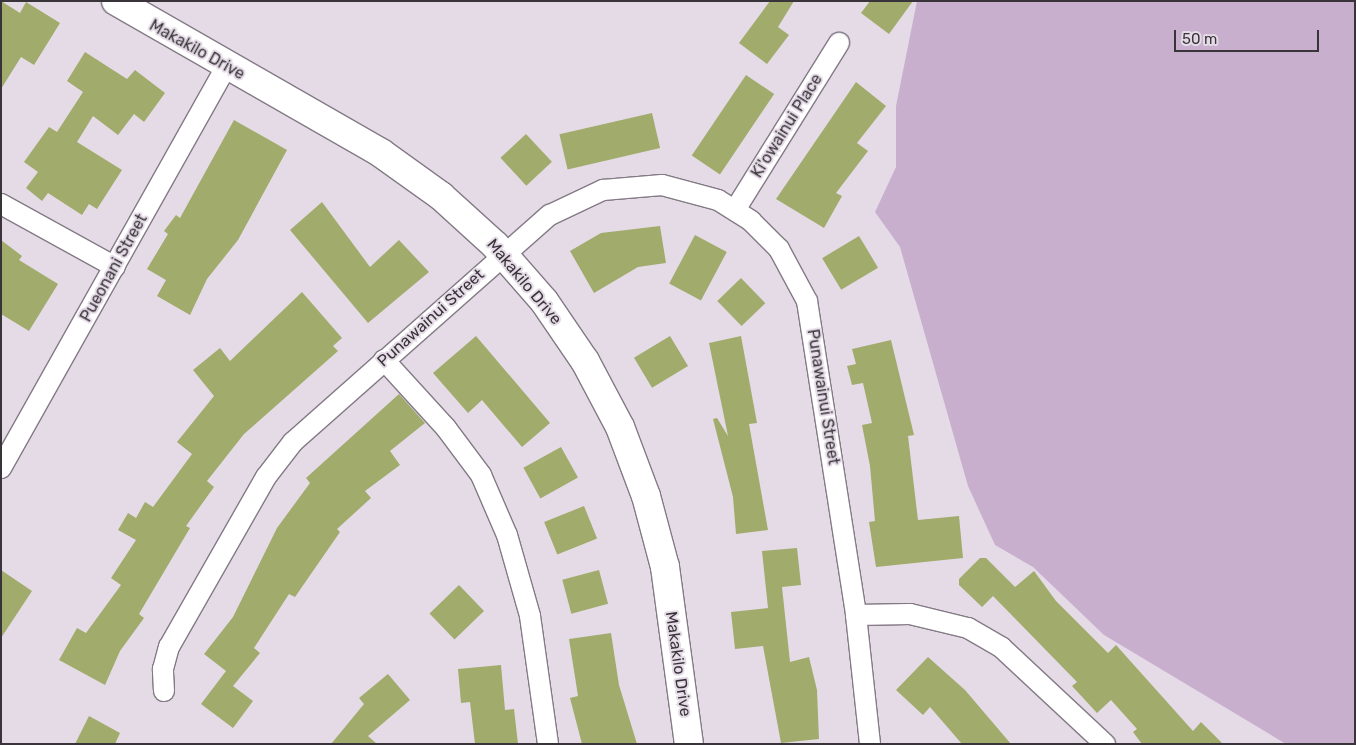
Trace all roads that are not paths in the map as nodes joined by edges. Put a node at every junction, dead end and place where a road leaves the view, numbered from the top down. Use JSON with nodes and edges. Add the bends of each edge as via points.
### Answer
{"nodes":[{"id":1,"x":116,"y":1,"type":"edge"},
{"id":2,"x":839,"y":43,"type":"dead end"},
{"id":3,"x":226,"y":67,"type":"junction"},
{"id":4,"x":1,"y":204,"type":"edge"},
{"id":5,"x":736,"y":210,"type":"junction"},
{"id":6,"x":503,"y":254,"type":"junction"},
{"id":7,"x":114,"y":267,"type":"junction"},
{"id":8,"x":384,"y":360,"type":"junction"},
{"id":9,"x":2,"y":465,"type":"edge"},
{"id":10,"x":856,"y":615,"type":"junction"},
{"id":11,"x":164,"y":691,"type":"dead end"},
{"id":12,"x":548,"y":744,"type":"edge"},
{"id":13,"x":690,"y":744,"type":"edge"},
{"id":14,"x":870,"y":744,"type":"edge"},
{"id":15,"x":1105,"y":744,"type":"edge"}],
"edges":[{"from":1,"to":3,"type":"street","name":"Makakilo Drive"},
{"from":2,"to":5,"type":"street","name":"Ki'owainui Place"},
{"from":3,"to":6,"type":"street","name":"Makakilo Drive","via":[[381,152],[441,196]]},
{"from":3,"to":7,"type":"street","name":"Pueonani Street"},
{"from":4,"to":7,"type":"street"},
{"from":5,"to":6,"type":"street","name":"Punawainui Street","via":[[681,188],[622,186],[567,204]]},
{"from":5,"to":10,"type":"street","name":"Punawainui Street","via":[[779,249],[807,300]]},
{"from":6,"to":8,"type":"street","name":"Punawainui Street"},
{"from":6,"to":13,"type":"street","name":"Makakilo Drive","via":[[544,301],[585,362],[620,427],[646,496],[665,567]]},
{"from":7,"to":9,"type":"street","name":"Pueonani Street"},
{"from":8,"to":11,"type":"street","name":"Punawainui Street","via":[[293,442],[266,476],[169,647],[163,669]]},
{"from":8,"to":12,"type":"street","via":[[446,428],[481,476],[503,527],[530,616]]},
{"from":10,"to":14,"type":"street","name":"Punawainui Street"},
{"from":10,"to":15,"type":"street","via":[[910,614],[968,628],[1002,648]]}]}
